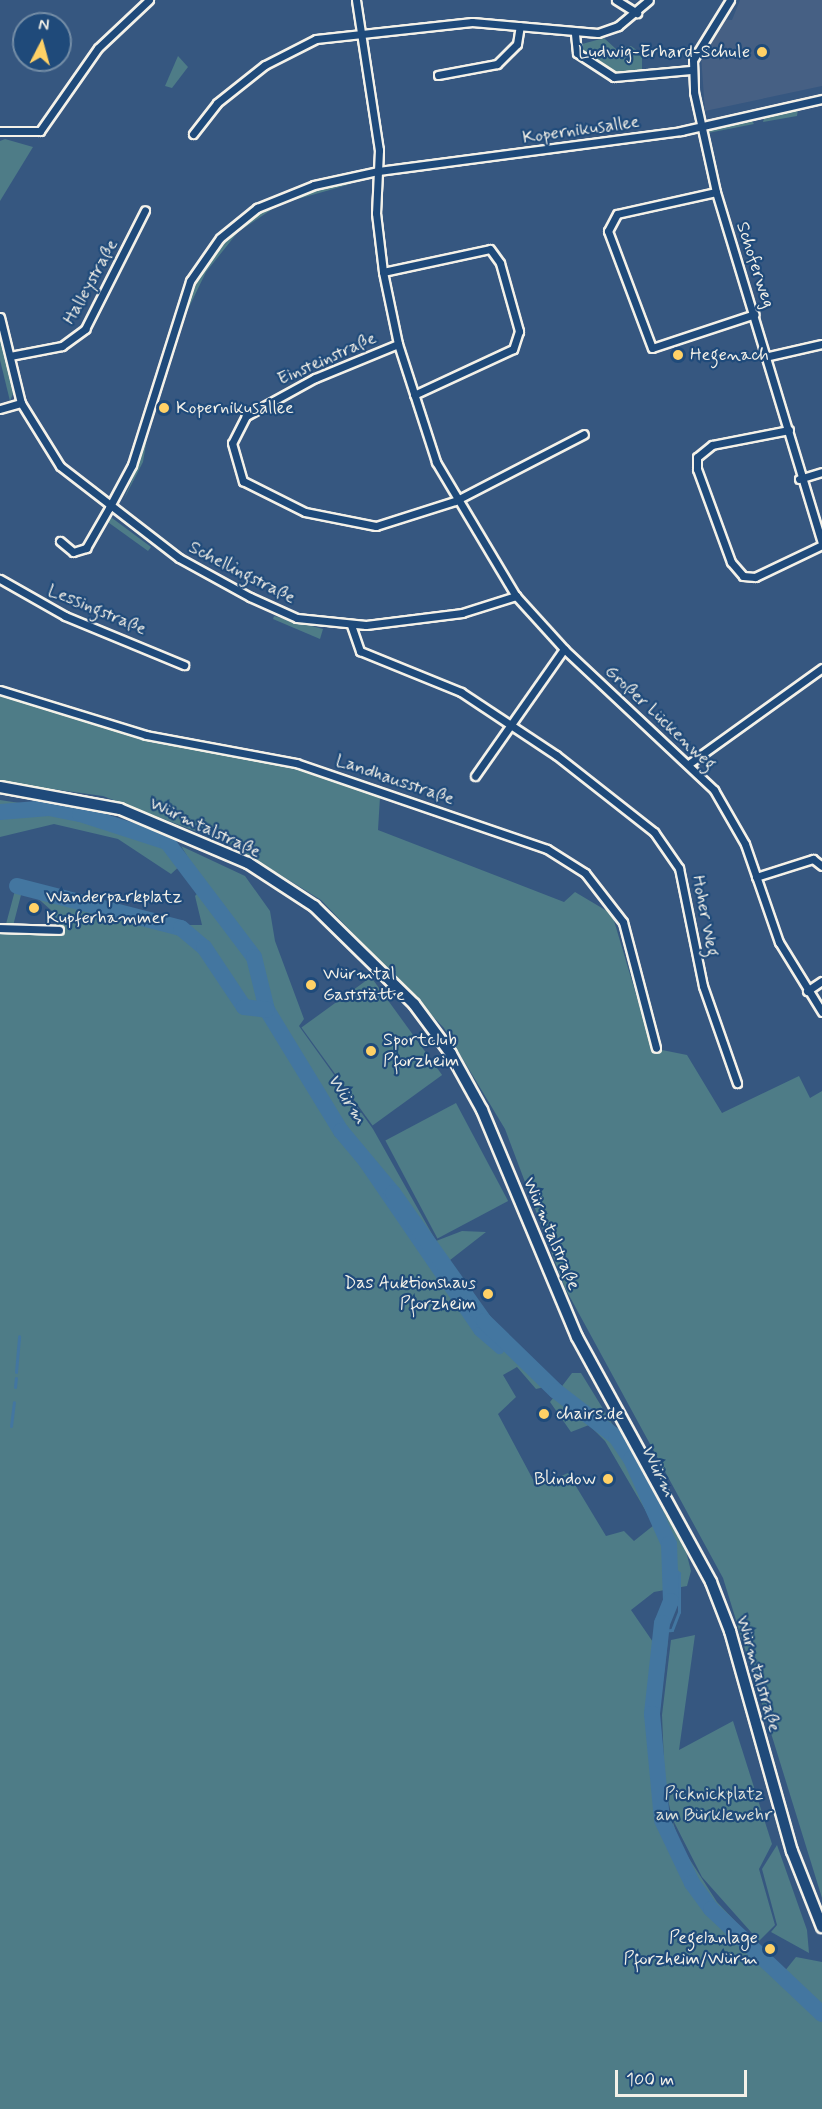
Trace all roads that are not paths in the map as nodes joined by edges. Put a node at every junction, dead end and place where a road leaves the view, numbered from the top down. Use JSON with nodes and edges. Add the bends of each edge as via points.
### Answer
{"nodes":[{"id":1,"x":148,"y":0,"type":"edge"},
{"id":2,"x":356,"y":0,"type":"edge"},
{"id":3,"x":616,"y":0,"type":"edge"},
{"id":4,"x":649,"y":0,"type":"edge"},
{"id":5,"x":730,"y":0,"type":"edge"},
{"id":6,"x":637,"y":13,"type":"junction"},
{"id":7,"x":520,"y":26,"type":"junction"},
{"id":8,"x":361,"y":30,"type":"junction"},
{"id":9,"x":575,"y":34,"type":"junction"},
{"id":10,"x":691,"y":70,"type":"junction"},
{"id":11,"x":438,"y":75,"type":"dead end"},
{"id":12,"x":822,"y":99,"type":"edge"},
{"id":13,"x":702,"y":126,"type":"junction"},
{"id":14,"x":0,"y":131,"type":"edge"},
{"id":15,"x":193,"y":134,"type":"dead end"},
{"id":16,"x":378,"y":171,"type":"junction"},
{"id":17,"x":716,"y":192,"type":"junction"},
{"id":18,"x":146,"y":210,"type":"dead end"},
{"id":19,"x":383,"y":272,"type":"junction"},
{"id":20,"x":755,"y":314,"type":"junction"},
{"id":21,"x":0,"y":316,"type":"edge"},
{"id":22,"x":398,"y":344,"type":"junction"},
{"id":23,"x":822,"y":344,"type":"edge"},
{"id":24,"x":10,"y":356,"type":"junction"},
{"id":25,"x":769,"y":356,"type":"junction"},
{"id":26,"x":414,"y":395,"type":"junction"},
{"id":27,"x":21,"y":404,"type":"junction"},
{"id":28,"x":0,"y":409,"type":"edge"},
{"id":29,"x":789,"y":430,"type":"junction"},
{"id":30,"x":584,"y":434,"type":"dead end"},
{"id":31,"x":822,"y":472,"type":"edge"},
{"id":32,"x":799,"y":478,"type":"junction"},
{"id":33,"x":455,"y":501,"type":"junction"},
{"id":34,"x":110,"y":508,"type":"junction"},
{"id":35,"x":60,"y":541,"type":"dead end"},
{"id":36,"x":822,"y":545,"type":"edge"},
{"id":37,"x":0,"y":579,"type":"edge"},
{"id":38,"x":516,"y":596,"type":"junction"},
{"id":39,"x":351,"y":625,"type":"junction"},
{"id":40,"x":564,"y":649,"type":"junction"},
{"id":41,"x":184,"y":665,"type":"dead end"},
{"id":42,"x":822,"y":668,"type":"edge"},
{"id":43,"x":0,"y":690,"type":"edge"},
{"id":44,"x":508,"y":724,"type":"junction"},
{"id":45,"x":690,"y":763,"type":"junction"},
{"id":46,"x":475,"y":776,"type":"dead end"},
{"id":47,"x":0,"y":787,"type":"edge"},
{"id":48,"x":822,"y":866,"type":"edge"},
{"id":49,"x":756,"y":877,"type":"junction"},
{"id":50,"x":0,"y":928,"type":"edge"},
{"id":51,"x":59,"y":930,"type":"dead end"},
{"id":52,"x":822,"y":981,"type":"edge"},
{"id":53,"x":807,"y":991,"type":"junction"},
{"id":54,"x":822,"y":1012,"type":"edge"},
{"id":55,"x":656,"y":1048,"type":"dead end"},
{"id":56,"x":737,"y":1083,"type":"dead end"},
{"id":57,"x":822,"y":1927,"type":"edge"}],
"edges":[{"from":1,"to":14,"type":"street","via":[[98,48],[40,131]]},
{"from":2,"to":8,"type":"street","name":"Großer Lückenweg"},
{"from":3,"to":6,"type":"street"},
{"from":4,"to":6,"type":"street"},
{"from":5,"to":10,"type":"street","via":[[698,46]]},
{"from":6,"to":9,"type":"street","via":[[618,26]]},
{"from":7,"to":8,"type":"street","via":[[472,22]]},
{"from":7,"to":9,"type":"street"},
{"from":7,"to":11,"type":"street","via":[[517,44],[497,64]]},
{"from":8,"to":15,"type":"street","via":[[316,39],[265,65],[217,103]]},
{"from":8,"to":16,"type":"street","name":"Großer Lückenweg"},
{"from":9,"to":10,"type":"street","via":[[577,53],[603,74],[627,77]]},
{"from":10,"to":13,"type":"street","name":"Schoferweg"},
{"from":12,"to":13,"type":"street","name":"Kopernikusallee"},
{"from":13,"to":16,"type":"street","name":"Kopernikusallee"},
{"from":13,"to":17,"type":"street","name":"Schoferweg"},
{"from":16,"to":19,"type":"street","name":"Großer Lückenweg"},
{"from":16,"to":34,"type":"street","name":"Kopernikusallee","via":[[271,200],[243,216],[209,250],[180,307],[132,465]]},
{"from":17,"to":20,"type":"street","name":"Schoferweg"},
{"from":17,"to":20,"type":"street","via":[[617,214],[608,231],[652,348]]},
{"from":18,"to":24,"type":"street","name":"Halleystraße","via":[[85,329],[62,346]]},
{"from":19,"to":22,"type":"street","name":"Großer Lückenweg"},
{"from":19,"to":26,"type":"street","via":[[490,249],[501,262],[519,331],[513,349]]},
{"from":20,"to":25,"type":"street","name":"Schoferweg"},
{"from":21,"to":24,"type":"street","name":"Schellingstraße"},
{"from":22,"to":26,"type":"street","name":"Großer Lückenweg"},
{"from":22,"to":33,"type":"street","name":"Einsteinstraße","via":[[315,378],[246,416],[234,433],[237,469],[243,481],[273,500],[360,527],[393,523]]},
{"from":23,"to":25,"type":"street"},
{"from":24,"to":27,"type":"street","name":"Schellingstraße"},
{"from":25,"to":29,"type":"street","name":"Schoferweg"},
{"from":26,"to":33,"type":"street","name":"Großer Lückenweg","via":[[436,462]]},
{"from":27,"to":28,"type":"street"},
{"from":27,"to":34,"type":"street","name":"Schellingstraße","via":[[60,466]]},
{"from":29,"to":32,"type":"street","name":"Schoferweg"},
{"from":29,"to":36,"type":"street","via":[[712,445],[697,457],[697,469],[731,562],[743,576],[754,577]]},
{"from":30,"to":33,"type":"street"},
{"from":31,"to":32,"type":"street"},
{"from":32,"to":36,"type":"street","name":"Schoferweg"},
{"from":33,"to":38,"type":"street","name":"Großer Lückenweg"},
{"from":34,"to":35,"type":"street","via":[[86,548],[73,552]]},
{"from":34,"to":39,"type":"street","name":"Schellingstraße","via":[[179,558],[250,597],[297,618]]},
{"from":37,"to":41,"type":"street","name":"Lessingstraße","via":[[65,616]]},
{"from":38,"to":39,"type":"street","name":"Schellingstraße","via":[[430,619]]},
{"from":38,"to":40,"type":"street","name":"Großer Lückenweg"},
{"from":39,"to":44,"type":"street","name":"Hoher Weg","via":[[360,651],[461,692]]},
{"from":40,"to":44,"type":"street"},
{"from":40,"to":45,"type":"street","name":"Großer Lückenweg"},
{"from":42,"to":45,"type":"street"},
{"from":43,"to":55,"type":"street","name":"Landhausstraße","via":[[146,735],[296,762],[547,849],[585,873],[623,922]]},
{"from":44,"to":46,"type":"street"},
{"from":44,"to":56,"type":"street","name":"Hoher Weg","via":[[654,832],[670,853],[685,884],[703,986],[722,1053]]},
{"from":45,"to":49,"type":"street","name":"Großer Lückenweg","via":[[731,818]]},
{"from":47,"to":57,"type":"main road","name":"Würmtalstraße","via":[[120,809],[248,863],[314,906],[414,1004],[451,1054],[482,1110],[577,1337],[703,1563],[730,1631],[792,1851]]},
{"from":48,"to":49,"type":"street","via":[[813,860]]},
{"from":49,"to":53,"type":"street","name":"Großer Lückenweg","via":[[779,942]]},
{"from":50,"to":51,"type":"street"},
{"from":52,"to":53,"type":"street"},
{"from":53,"to":54,"type":"street","name":"Großer Lückenweg"}]}
